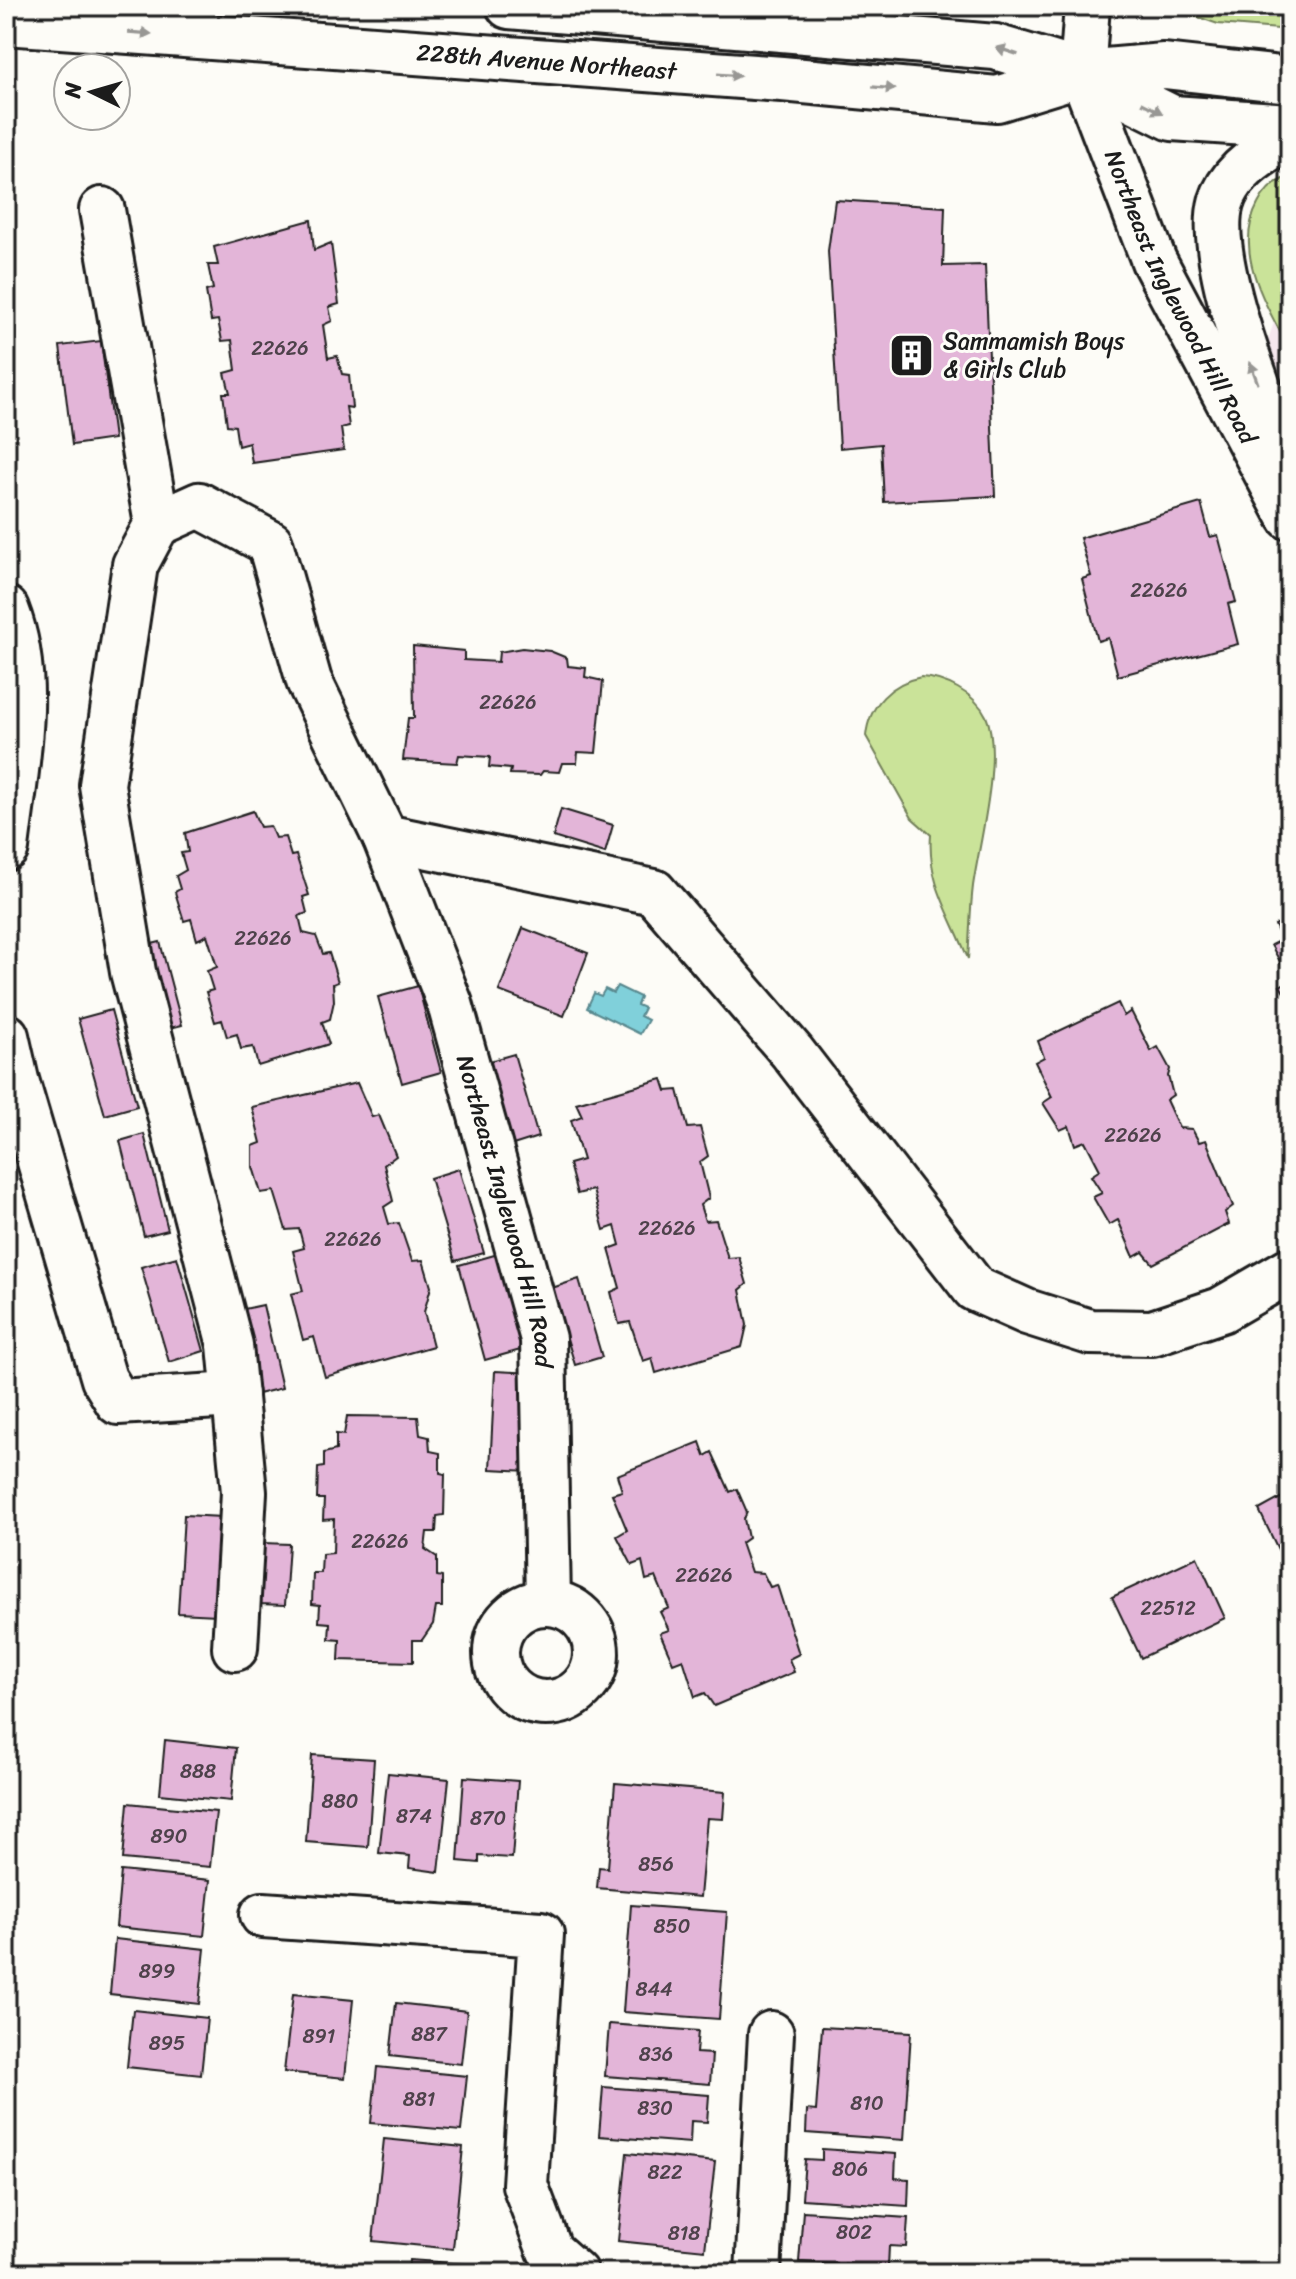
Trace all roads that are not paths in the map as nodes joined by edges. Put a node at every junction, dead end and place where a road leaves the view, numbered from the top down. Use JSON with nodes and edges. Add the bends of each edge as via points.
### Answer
{"nodes":[{"id":1,"x":19,"y":6,"type":"edge"},
{"id":2,"x":69,"y":6,"type":"edge"},
{"id":3,"x":509,"y":6,"type":"edge"},
{"id":4,"x":1087,"y":6,"type":"edge"},
{"id":5,"x":786,"y":19,"type":"edge"},
{"id":6,"x":6,"y":22,"type":"edge"},
{"id":7,"x":1082,"y":73,"type":"junction"},
{"id":8,"x":1290,"y":80,"type":"edge"},
{"id":9,"x":1290,"y":126,"type":"edge"},
{"id":10,"x":1290,"y":138,"type":"edge"},
{"id":11,"x":102,"y":210,"type":"dead end"},
{"id":12,"x":1290,"y":472,"type":"edge"},
{"id":13,"x":1290,"y":517,"type":"edge"},
{"id":14,"x":157,"y":524,"type":"junction"},
{"id":15,"x":6,"y":609,"type":"edge"},
{"id":16,"x":385,"y":837,"type":"junction"},
{"id":17,"x":6,"y":848,"type":"edge"},
{"id":18,"x":6,"y":1036,"type":"edge"},
{"id":19,"x":1290,"y":1270,"type":"edge"},
{"id":20,"x":235,"y":1395,"type":"junction"},
{"id":21,"x":548,"y":1602,"type":"dead end"},
{"id":22,"x":235,"y":1648,"type":"dead end"},
{"id":23,"x":263,"y":1915,"type":"dead end"},
{"id":24,"x":771,"y":2034,"type":"dead end"},
{"id":25,"x":567,"y":2270,"type":"edge"},
{"id":26,"x":758,"y":2273,"type":"edge"}],
"edges":[{"from":1,"to":2,"type":"street"},
{"from":3,"to":5,"type":"street","name":"228th Avenue Northeast"},
{"from":4,"to":7,"type":"street"},
{"from":7,"to":5,"type":"street","name":"228th Avenue Northeast","one_way":true,"via":[[995,47]]},
{"from":6,"to":7,"type":"street","name":"228th Avenue Northeast","one_way":true,"via":[[997,99]]},
{"from":7,"to":8,"type":"street","name":"228th Avenue Northeast","via":[[1164,66]]},
{"from":7,"to":9,"type":"street","name":"228th Avenue Northeast","one_way":true,"via":[[1172,118]]},
{"from":7,"to":13,"type":"street","name":"Northeast Inglewood Hill Road","via":[[1154,261]]},
{"from":12,"to":10,"type":"street","one_way":true,"via":[[1243,344],[1220,228],[1221,204],[1231,181],[1267,149]]},
{"from":11,"to":14,"type":"street"},
{"from":14,"to":16,"type":"street","name":"Northeast Inglewood Hill Road","via":[[199,505],[270,543],[309,681]]},
{"from":14,"to":20,"type":"street","via":[[135,565],[102,785],[133,972],[230,1345]]},
{"from":15,"to":17,"type":"street","via":[[15,631],[21,688]]},
{"from":16,"to":19,"type":"street","via":[[654,892],[792,1052],[975,1289],[1090,1332],[1152,1333],[1221,1310]]},
{"from":16,"to":21,"type":"street","name":"Northeast Inglewood Hill Road","via":[[450,1004],[543,1339]]},
{"from":18,"to":20,"type":"street","via":[[104,1379],[118,1402]]},
{"from":20,"to":22,"type":"street","via":[[244,1492]]},
{"from":23,"to":25,"type":"street","via":[[541,1934],[525,2185],[550,2251]]},
{"from":24,"to":26,"type":"street"}]}
